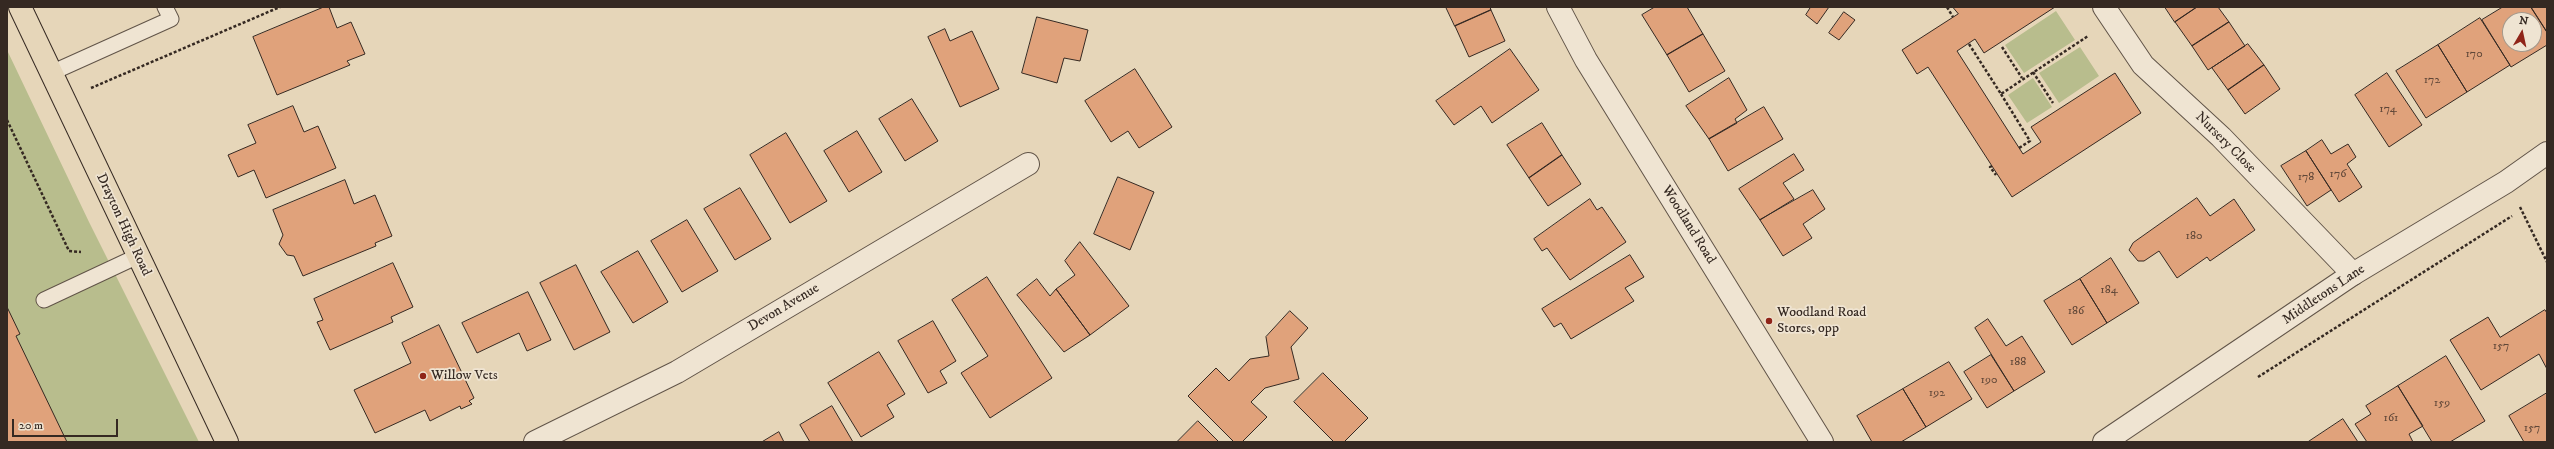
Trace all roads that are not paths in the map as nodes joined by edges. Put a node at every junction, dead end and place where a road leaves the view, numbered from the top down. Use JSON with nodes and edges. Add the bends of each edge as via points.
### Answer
{"nodes":[{"id":1,"x":20,"y":7,"type":"edge"},
{"id":2,"x":165,"y":7,"type":"edge"},
{"id":3,"x":1558,"y":7,"type":"edge"},
{"id":4,"x":2108,"y":14,"type":"edge"},
{"id":5,"x":51,"y":73,"type":"junction"},
{"id":6,"x":2547,"y":153,"type":"edge"},
{"id":7,"x":1028,"y":164,"type":"dead end"},
{"id":8,"x":138,"y":256,"type":"junction"},
{"id":9,"x":2353,"y":274,"type":"junction"},
{"id":10,"x":44,"y":300,"type":"dead end"},
{"id":11,"x":227,"y":442,"type":"edge"},
{"id":12,"x":535,"y":442,"type":"edge"},
{"id":13,"x":1822,"y":442,"type":"edge"},
{"id":14,"x":2104,"y":442,"type":"edge"}],
"edges":[{"from":1,"to":5,"type":"main road","name":"Drayton High Road"},
{"from":2,"to":5,"type":"lane","via":[[171,19]]},
{"from":3,"to":13,"type":"street","name":"Woodland Road","via":[[1586,60]]},
{"from":4,"to":9,"type":"street","name":"Nursery Close","via":[[2143,65],[2221,137]]},
{"from":5,"to":8,"type":"main road","name":"Drayton High Road"},
{"from":6,"to":9,"type":"street","name":"Middletons Lane","via":[[2506,182]]},
{"from":7,"to":12,"type":"street","name":"Devon Avenue","via":[[677,372]]},
{"from":8,"to":10,"type":"lane"},
{"from":8,"to":11,"type":"main road","name":"Drayton High Road"},
{"from":9,"to":14,"type":"street","name":"Middletons Lane"}]}
